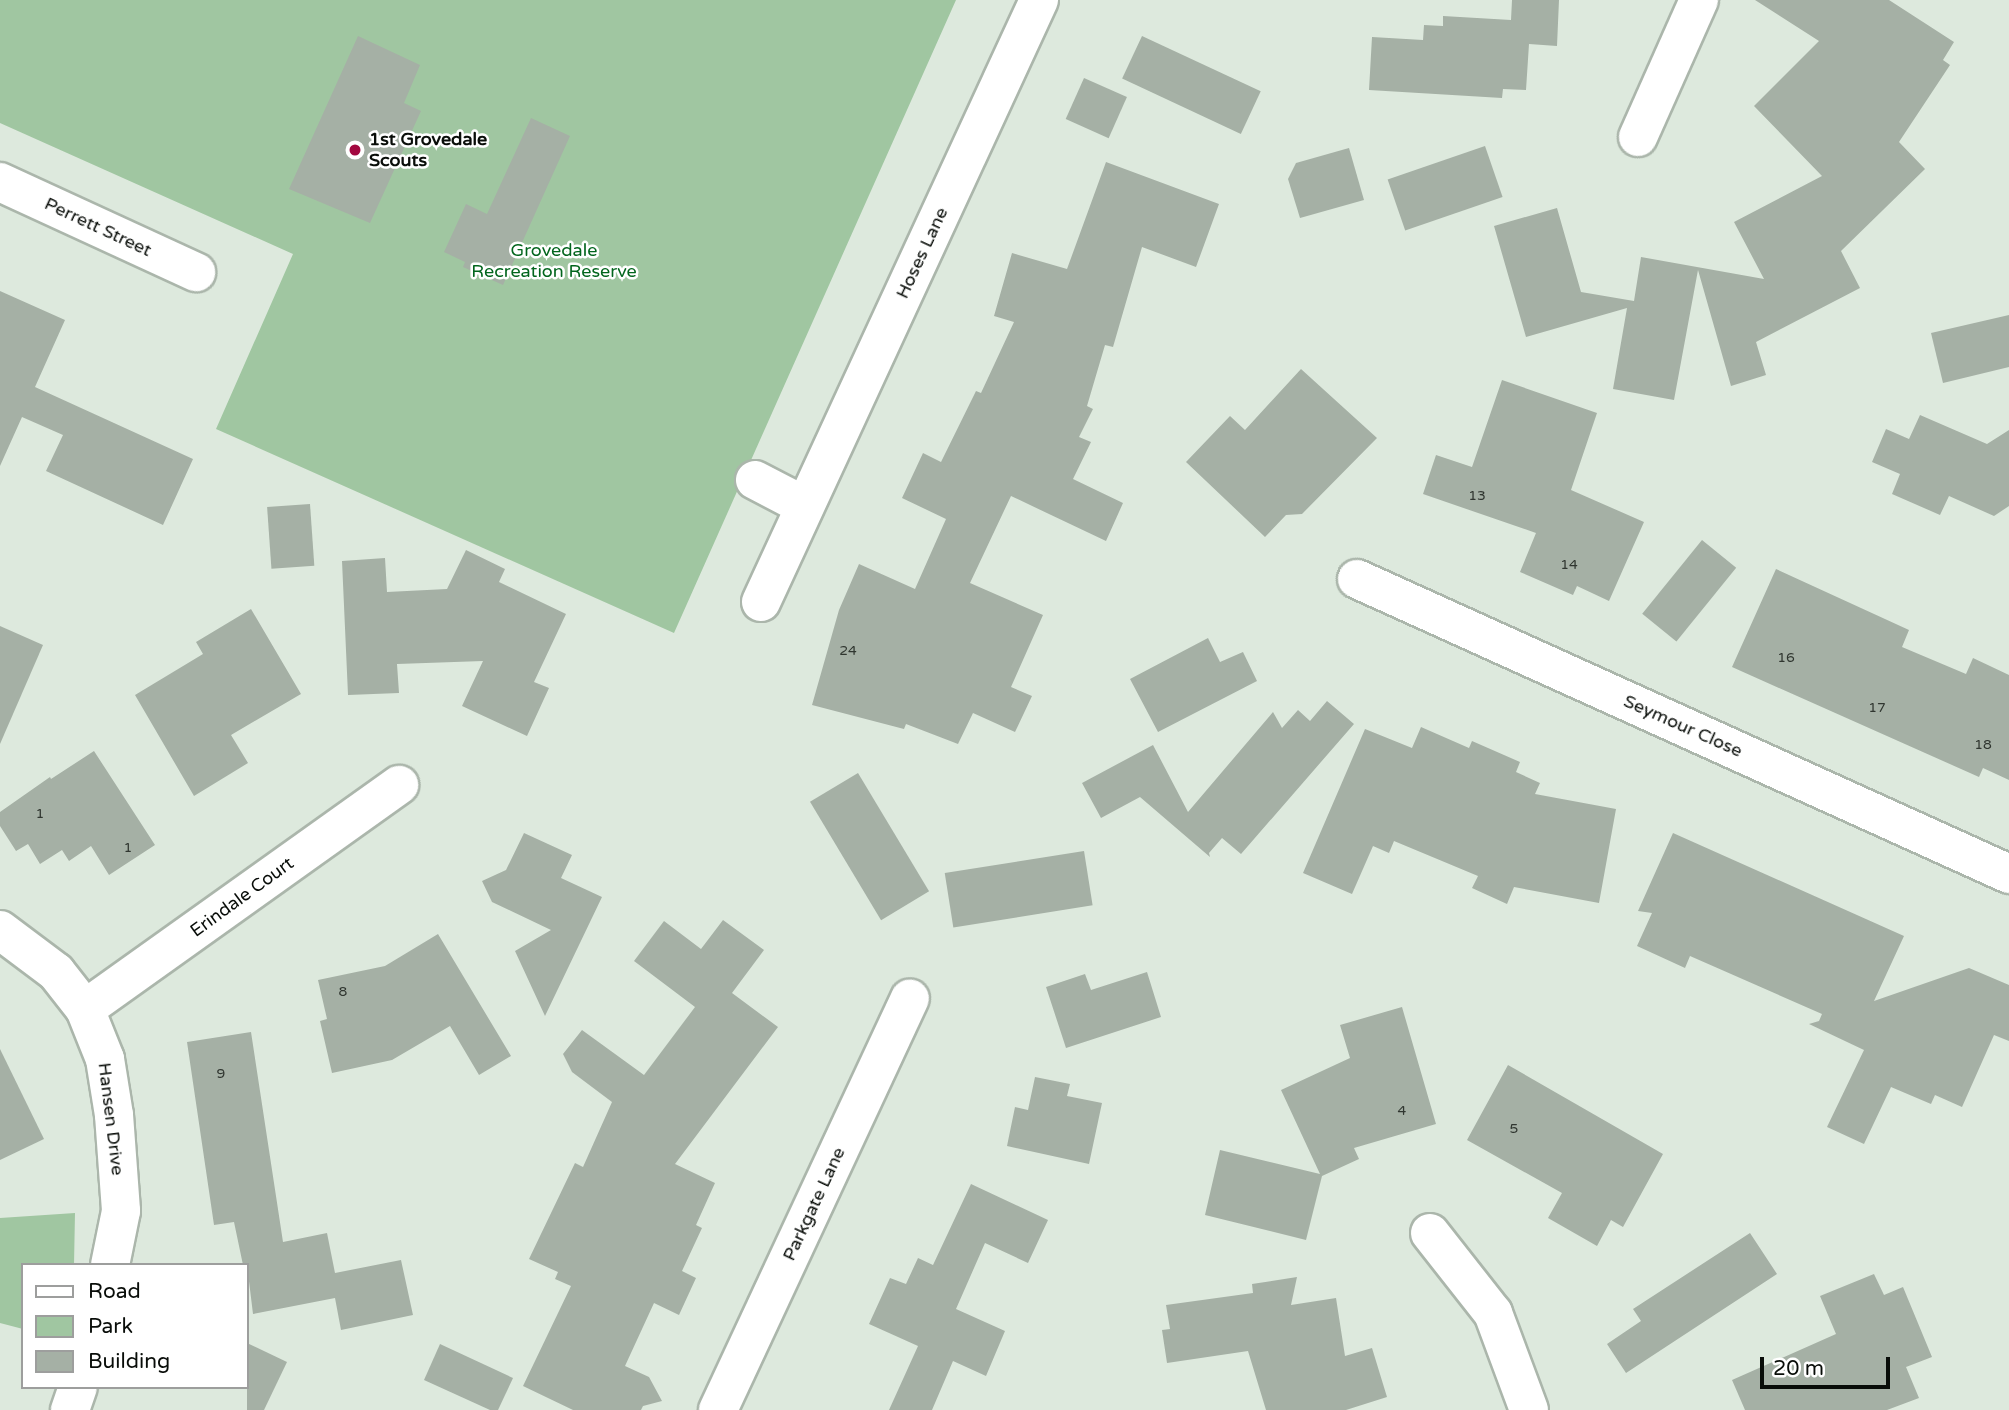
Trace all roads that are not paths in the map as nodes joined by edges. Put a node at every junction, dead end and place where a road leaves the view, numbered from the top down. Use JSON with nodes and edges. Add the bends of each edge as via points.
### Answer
{"nodes":[{"id":1,"x":1039,"y":0,"type":"edge"},
{"id":2,"x":1699,"y":0,"type":"edge"},
{"id":3,"x":1639,"y":137,"type":"dead end"},
{"id":4,"x":0,"y":182,"type":"edge"},
{"id":5,"x":196,"y":272,"type":"dead end"},
{"id":6,"x":755,"y":480,"type":"dead end"},
{"id":7,"x":805,"y":506,"type":"junction"},
{"id":8,"x":1357,"y":579,"type":"dead end"},
{"id":9,"x":761,"y":602,"type":"dead end"},
{"id":10,"x":398,"y":785,"type":"dead end"},
{"id":11,"x":2009,"y":874,"type":"edge"},
{"id":12,"x":0,"y":930,"type":"edge"},
{"id":13,"x":910,"y":999,"type":"dead end"},
{"id":14,"x":85,"y":1009,"type":"junction"},
{"id":15,"x":1430,"y":1233,"type":"dead end"},
{"id":16,"x":110,"y":1263,"type":"edge"},
{"id":17,"x":77,"y":1389,"type":"edge"},
{"id":18,"x":69,"y":1410,"type":"edge"},
{"id":19,"x":718,"y":1410,"type":"edge"},
{"id":20,"x":1529,"y":1410,"type":"edge"}],
"edges":[{"from":1,"to":7,"type":"street","name":"Hoses Lane"},
{"from":2,"to":3,"type":"street"},
{"from":4,"to":5,"type":"street","name":"Perrett Street"},
{"from":6,"to":7,"type":"street"},
{"from":7,"to":9,"type":"street","name":"Hoses Lane"},
{"from":8,"to":11,"type":"street","name":"Seymour Close"},
{"from":10,"to":14,"type":"street","name":"Erindale Court"},
{"from":12,"to":14,"type":"street","name":"Hansen Drive","via":[[55,972]]},
{"from":13,"to":19,"type":"street","name":"Parkgate Lane"},
{"from":14,"to":16,"type":"street","name":"Hansen Drive","via":[[104,1059],[114,1115],[121,1212]]},
{"from":15,"to":20,"type":"street","via":[[1493,1313]]},
{"from":17,"to":18,"type":"street"}]}
